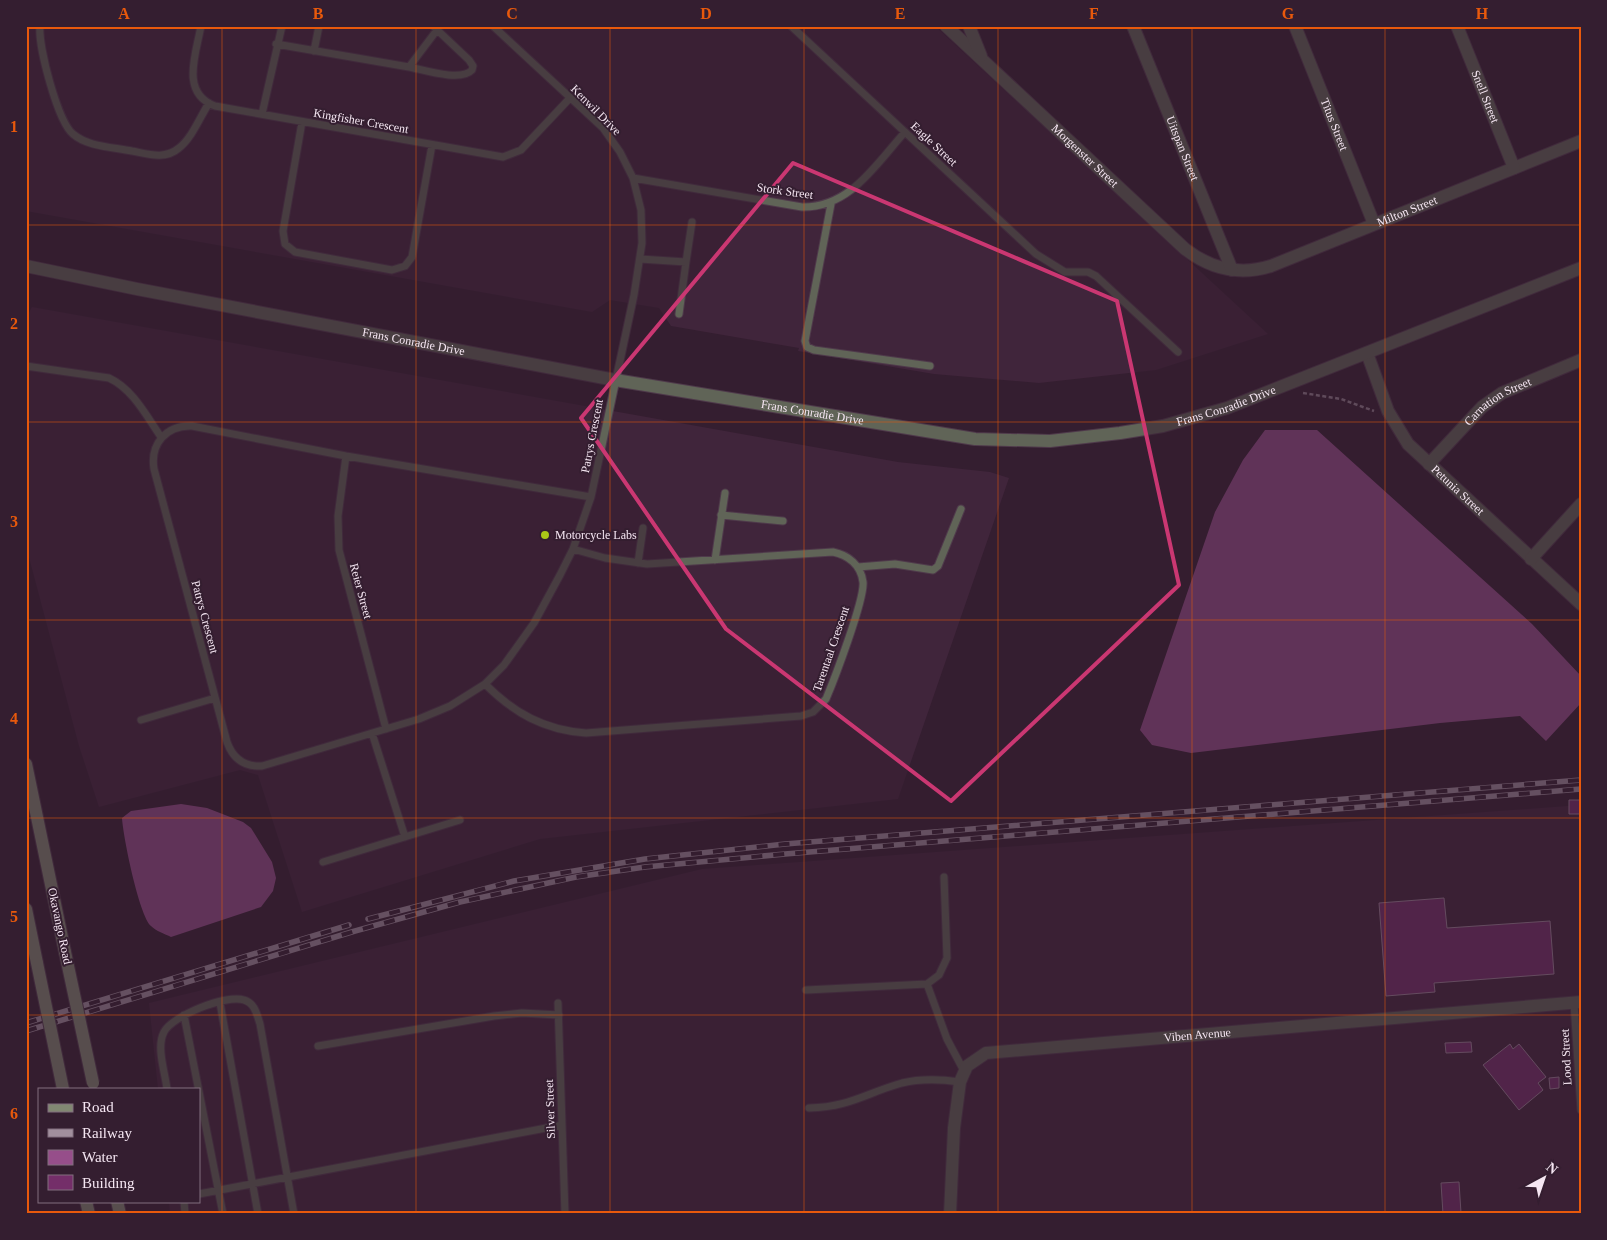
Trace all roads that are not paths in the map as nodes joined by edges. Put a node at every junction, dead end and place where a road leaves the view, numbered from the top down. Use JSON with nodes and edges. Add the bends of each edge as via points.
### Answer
{"nodes":[{"id":1,"x":40,"y":26,"type":"edge"},
{"id":2,"x":201,"y":26,"type":"edge"},
{"id":3,"x":282,"y":26,"type":"edge"},
{"id":4,"x":319,"y":26,"type":"edge"},
{"id":5,"x":493,"y":26,"type":"edge"},
{"id":6,"x":791,"y":26,"type":"edge"},
{"id":7,"x":946,"y":26,"type":"edge"},
{"id":8,"x":969,"y":26,"type":"edge"},
{"id":9,"x":1133,"y":26,"type":"edge"},
{"id":10,"x":1295,"y":26,"type":"edge"},
{"id":11,"x":1457,"y":26,"type":"edge"},
{"id":12,"x":437,"y":27,"type":"edge"},
{"id":13,"x":276,"y":44,"type":"junction"},
{"id":14,"x":314,"y":51,"type":"junction"},
{"id":15,"x":982,"y":60,"type":"junction"},
{"id":16,"x":409,"y":67,"type":"junction"},
{"id":17,"x":570,"y":98,"type":"junction"},
{"id":18,"x":209,"y":104,"type":"junction"},
{"id":19,"x":262,"y":114,"type":"junction"},
{"id":20,"x":302,"y":122,"type":"junction"},
{"id":21,"x":905,"y":132,"type":"junction"},
{"id":22,"x":1581,"y":141,"type":"edge"},
{"id":23,"x":432,"y":145,"type":"junction"},
{"id":24,"x":1514,"y":168,"type":"junction"},
{"id":25,"x":633,"y":178,"type":"junction"},
{"id":26,"x":830,"y":204,"type":"junction"},
{"id":27,"x":692,"y":222,"type":"dead end"},
{"id":28,"x":1374,"y":224,"type":"junction"},
{"id":29,"x":640,"y":259,"type":"junction"},
{"id":30,"x":686,"y":262,"type":"junction"},
{"id":31,"x":26,"y":266,"type":"edge"},
{"id":32,"x":1581,"y":268,"type":"edge"},
{"id":33,"x":1232,"y":270,"type":"junction"},
{"id":34,"x":679,"y":314,"type":"dead end"},
{"id":35,"x":1178,"y":352,"type":"dead end"},
{"id":36,"x":1367,"y":353,"type":"junction"},
{"id":37,"x":1581,"y":360,"type":"edge"},
{"id":38,"x":26,"y":366,"type":"edge"},
{"id":39,"x":930,"y":366,"type":"dead end"},
{"id":40,"x":615,"y":380,"type":"junction"},
{"id":41,"x":161,"y":437,"type":"junction"},
{"id":42,"x":346,"y":456,"type":"junction"},
{"id":43,"x":1429,"y":464,"type":"junction"},
{"id":44,"x":725,"y":493,"type":"dead end"},
{"id":45,"x":591,"y":497,"type":"junction"},
{"id":46,"x":1581,"y":504,"type":"edge"},
{"id":47,"x":961,"y":509,"type":"dead end"},
{"id":48,"x":721,"y":515,"type":"junction"},
{"id":49,"x":782,"y":521,"type":"dead end"},
{"id":50,"x":643,"y":528,"type":"dead end"},
{"id":51,"x":573,"y":549,"type":"junction"},
{"id":52,"x":1531,"y":559,"type":"junction"},
{"id":53,"x":715,"y":560,"type":"junction"},
{"id":54,"x":638,"y":563,"type":"junction"},
{"id":55,"x":858,"y":567,"type":"junction"},
{"id":56,"x":1581,"y":604,"type":"edge"},
{"id":57,"x":485,"y":684,"type":"junction"},
{"id":58,"x":215,"y":698,"type":"junction"},
{"id":59,"x":141,"y":720,"type":"dead end"},
{"id":60,"x":386,"y":729,"type":"junction"},
{"id":61,"x":372,"y":733,"type":"junction"},
{"id":62,"x":26,"y":764,"type":"edge"},
{"id":63,"x":460,"y":820,"type":"dead end"},
{"id":64,"x":405,"y":837,"type":"junction"},
{"id":65,"x":323,"y":862,"type":"dead end"},
{"id":66,"x":944,"y":877,"type":"dead end"},
{"id":67,"x":26,"y":909,"type":"edge"},
{"id":68,"x":927,"y":984,"type":"junction"},
{"id":69,"x":806,"y":990,"type":"dead end"},
{"id":70,"x":220,"y":1003,"type":"junction"},
{"id":71,"x":558,"y":1003,"type":"dead end"},
{"id":72,"x":1578,"y":1003,"type":"edge"},
{"id":73,"x":184,"y":1015,"type":"junction"},
{"id":74,"x":559,"y":1015,"type":"junction"},
{"id":75,"x":318,"y":1046,"type":"dead end"},
{"id":76,"x":962,"y":1076,"type":"junction"},
{"id":77,"x":94,"y":1086,"type":"edge"},
{"id":78,"x":63,"y":1088,"type":"edge"},
{"id":79,"x":167,"y":1088,"type":"edge"},
{"id":80,"x":199,"y":1088,"type":"edge"},
{"id":81,"x":200,"y":1095,"type":"edge"},
{"id":82,"x":809,"y":1108,"type":"dead end"},
{"id":83,"x":1581,"y":1110,"type":"edge"},
{"id":84,"x":562,"y":1125,"type":"junction"},
{"id":85,"x":287,"y":1178,"type":"junction"},
{"id":86,"x":252,"y":1184,"type":"junction"},
{"id":87,"x":219,"y":1190,"type":"junction"},
{"id":88,"x":200,"y":1194,"type":"edge"},
{"id":89,"x":223,"y":1214,"type":"edge"},
{"id":90,"x":258,"y":1214,"type":"edge"},
{"id":91,"x":294,"y":1214,"type":"edge"},
{"id":92,"x":565,"y":1214,"type":"edge"},
{"id":93,"x":950,"y":1214,"type":"edge"}],
"edges":[{"from":1,"to":18,"type":"lane","via":[[40,46],[63,121],[79,138],[93,144],[154,155],[167,154],[180,148]]},
{"from":2,"to":18,"type":"lane","via":[[193,81],[198,94]]},
{"from":3,"to":13,"type":"lane"},
{"from":4,"to":14,"type":"lane"},
{"from":5,"to":17,"type":"lane","name":"Kenwil Drive"},
{"from":6,"to":21,"type":"lane","name":"Eagle Street"},
{"from":7,"to":15,"type":"street","name":"Morgenster Street"},
{"from":8,"to":15,"type":"street"},
{"from":9,"to":33,"type":"street","name":"Uitspan Street"},
{"from":10,"to":28,"type":"street","name":"Titus Street"},
{"from":11,"to":24,"type":"street","name":"Snell Street"},
{"from":12,"to":16,"type":"lane"},
{"from":12,"to":16,"type":"lane","via":[[472,63],[472,70],[464,75],[451,75]]},
{"from":13,"to":14,"type":"lane"},
{"from":13,"to":19,"type":"lane"},
{"from":14,"to":16,"type":"lane"},
{"from":15,"to":33,"type":"street","name":"Morgenster Street","via":[[1185,249],[1207,263]]},
{"from":17,"to":23,"type":"lane","name":"Kingfisher Crescent","via":[[525,146],[510,155],[496,156]]},
{"from":17,"to":25,"type":"lane","name":"Kenwil Drive","via":[[612,140]]},
{"from":18,"to":19,"type":"lane","name":"Kingfisher Crescent"},
{"from":19,"to":20,"type":"lane","name":"Kingfisher Crescent"},
{"from":20,"to":23,"type":"lane","name":"Kingfisher Crescent"},
{"from":20,"to":23,"type":"lane","via":[[283,231],[285,244],[295,252],[392,270],[405,266],[412,257]]},
{"from":21,"to":26,"type":"lane","name":"Stork Street","via":[[851,192]]},
{"from":21,"to":35,"type":"lane","name":"Eagle Street","via":[[1036,254],[1065,272],[1088,272],[1096,276]]},
{"from":22,"to":24,"type":"street","name":"Milton Street"},
{"from":24,"to":28,"type":"street","name":"Milton Street"},
{"from":25,"to":26,"type":"lane","name":"Stork Street","via":[[802,207]]},
{"from":25,"to":29,"type":"lane","name":"Kenwil Drive","via":[[640,201]]},
{"from":26,"to":39,"type":"lane","via":[[805,341],[808,347]]},
{"from":27,"to":30,"type":"lane"},
{"from":28,"to":33,"type":"street","name":"Milton Street","via":[[1261,269]]},
{"from":29,"to":30,"type":"lane"},
{"from":29,"to":40,"type":"lane","name":"Kenwil Drive"},
{"from":30,"to":34,"type":"lane"},
{"from":31,"to":40,"type":"street","name":"Frans Conradie Drive"},
{"from":32,"to":36,"type":"street","name":"Frans Conradie Drive"},
{"from":36,"to":40,"type":"street","name":"Frans Conradie Drive","via":[[1227,408],[1163,426],[1050,441],[975,438]]},
{"from":36,"to":43,"type":"street","name":"Petunia Street","via":[[1388,411],[1400,432]]},
{"from":37,"to":43,"type":"street","name":"Carnation Street","via":[[1502,393],[1482,407]]},
{"from":38,"to":41,"type":"lane","via":[[116,381],[128,391]]},
{"from":40,"to":45,"type":"lane","name":"Patrys Crescent"},
{"from":41,"to":42,"type":"lane","via":[[172,429],[192,426]]},
{"from":41,"to":58,"type":"lane","name":"Patrys Crescent","via":[[154,449],[154,469]]},
{"from":42,"to":45,"type":"lane"},
{"from":42,"to":60,"type":"lane","name":"Reier Street","via":[[338,516],[339,550]]},
{"from":43,"to":52,"type":"street","name":"Petunia Street"},
{"from":44,"to":48,"type":"lane"},
{"from":45,"to":51,"type":"lane","name":"Patrys Crescent"},
{"from":46,"to":52,"type":"street"},
{"from":47,"to":55,"type":"lane","via":[[938,566],[933,570],[896,564]]},
{"from":48,"to":49,"type":"lane"},
{"from":48,"to":53,"type":"lane"},
{"from":50,"to":54,"type":"lane"},
{"from":51,"to":54,"type":"lane"},
{"from":51,"to":57,"type":"lane","name":"Patrys Crescent","via":[[520,645]]},
{"from":52,"to":56,"type":"street","name":"Petunia Street"},
{"from":53,"to":54,"type":"lane"},
{"from":53,"to":55,"type":"lane","via":[[833,552],[847,557]]},
{"from":55,"to":57,"type":"lane","name":"Tarentaal Crescent","via":[[863,588],[859,605],[826,699],[808,714],[600,733],[571,732],[530,719]]},
{"from":57,"to":60,"type":"lane","name":"Patrys Crescent","via":[[450,706]]},
{"from":58,"to":59,"type":"lane"},
{"from":58,"to":61,"type":"lane","name":"Patrys Crescent","via":[[229,748],[238,759],[249,765],[268,765]]},
{"from":60,"to":61,"type":"lane","name":"Patrys Crescent"},
{"from":61,"to":64,"type":"lane"},
{"from":62,"to":77,"type":"main road","name":"Okavango Road","bridge":true},
{"from":63,"to":64,"type":"lane"},
{"from":64,"to":65,"type":"lane"},
{"from":66,"to":68,"type":"lane","via":[[947,958],[939,975]]},
{"from":67,"to":78,"type":"main road","bridge":true},
{"from":68,"to":69,"type":"lane"},
{"from":68,"to":76,"type":"lane"},
{"from":70,"to":73,"type":"lane"},
{"from":70,"to":85,"type":"lane","via":[[243,999],[255,1010]]},
{"from":70,"to":86,"type":"lane"},
{"from":71,"to":74,"type":"lane","name":"Silver Street"},
{"from":72,"to":76,"type":"street","name":"Viben Avenue","via":[[994,1052],[979,1056]]},
{"from":72,"to":83,"type":"lane","name":"Lood Street"},
{"from":73,"to":79,"type":"lane","via":[[170,1023],[160,1042]]},
{"from":73,"to":80,"type":"lane"},
{"from":74,"to":75,"type":"lane","via":[[522,1013],[494,1016]]},
{"from":74,"to":84,"type":"lane","name":"Silver Street"},
{"from":76,"to":82,"type":"lane","via":[[902,1083],[852,1103],[832,1108]]},
{"from":76,"to":93,"type":"street","via":[[954,1128]]},
{"from":81,"to":87,"type":"lane"},
{"from":84,"to":85,"type":"lane"},
{"from":84,"to":92,"type":"lane","name":"Silver Street"},
{"from":85,"to":86,"type":"lane"},
{"from":85,"to":91,"type":"lane"},
{"from":86,"to":87,"type":"lane"},
{"from":86,"to":90,"type":"lane"},
{"from":87,"to":88,"type":"lane"},
{"from":87,"to":89,"type":"lane"}]}
